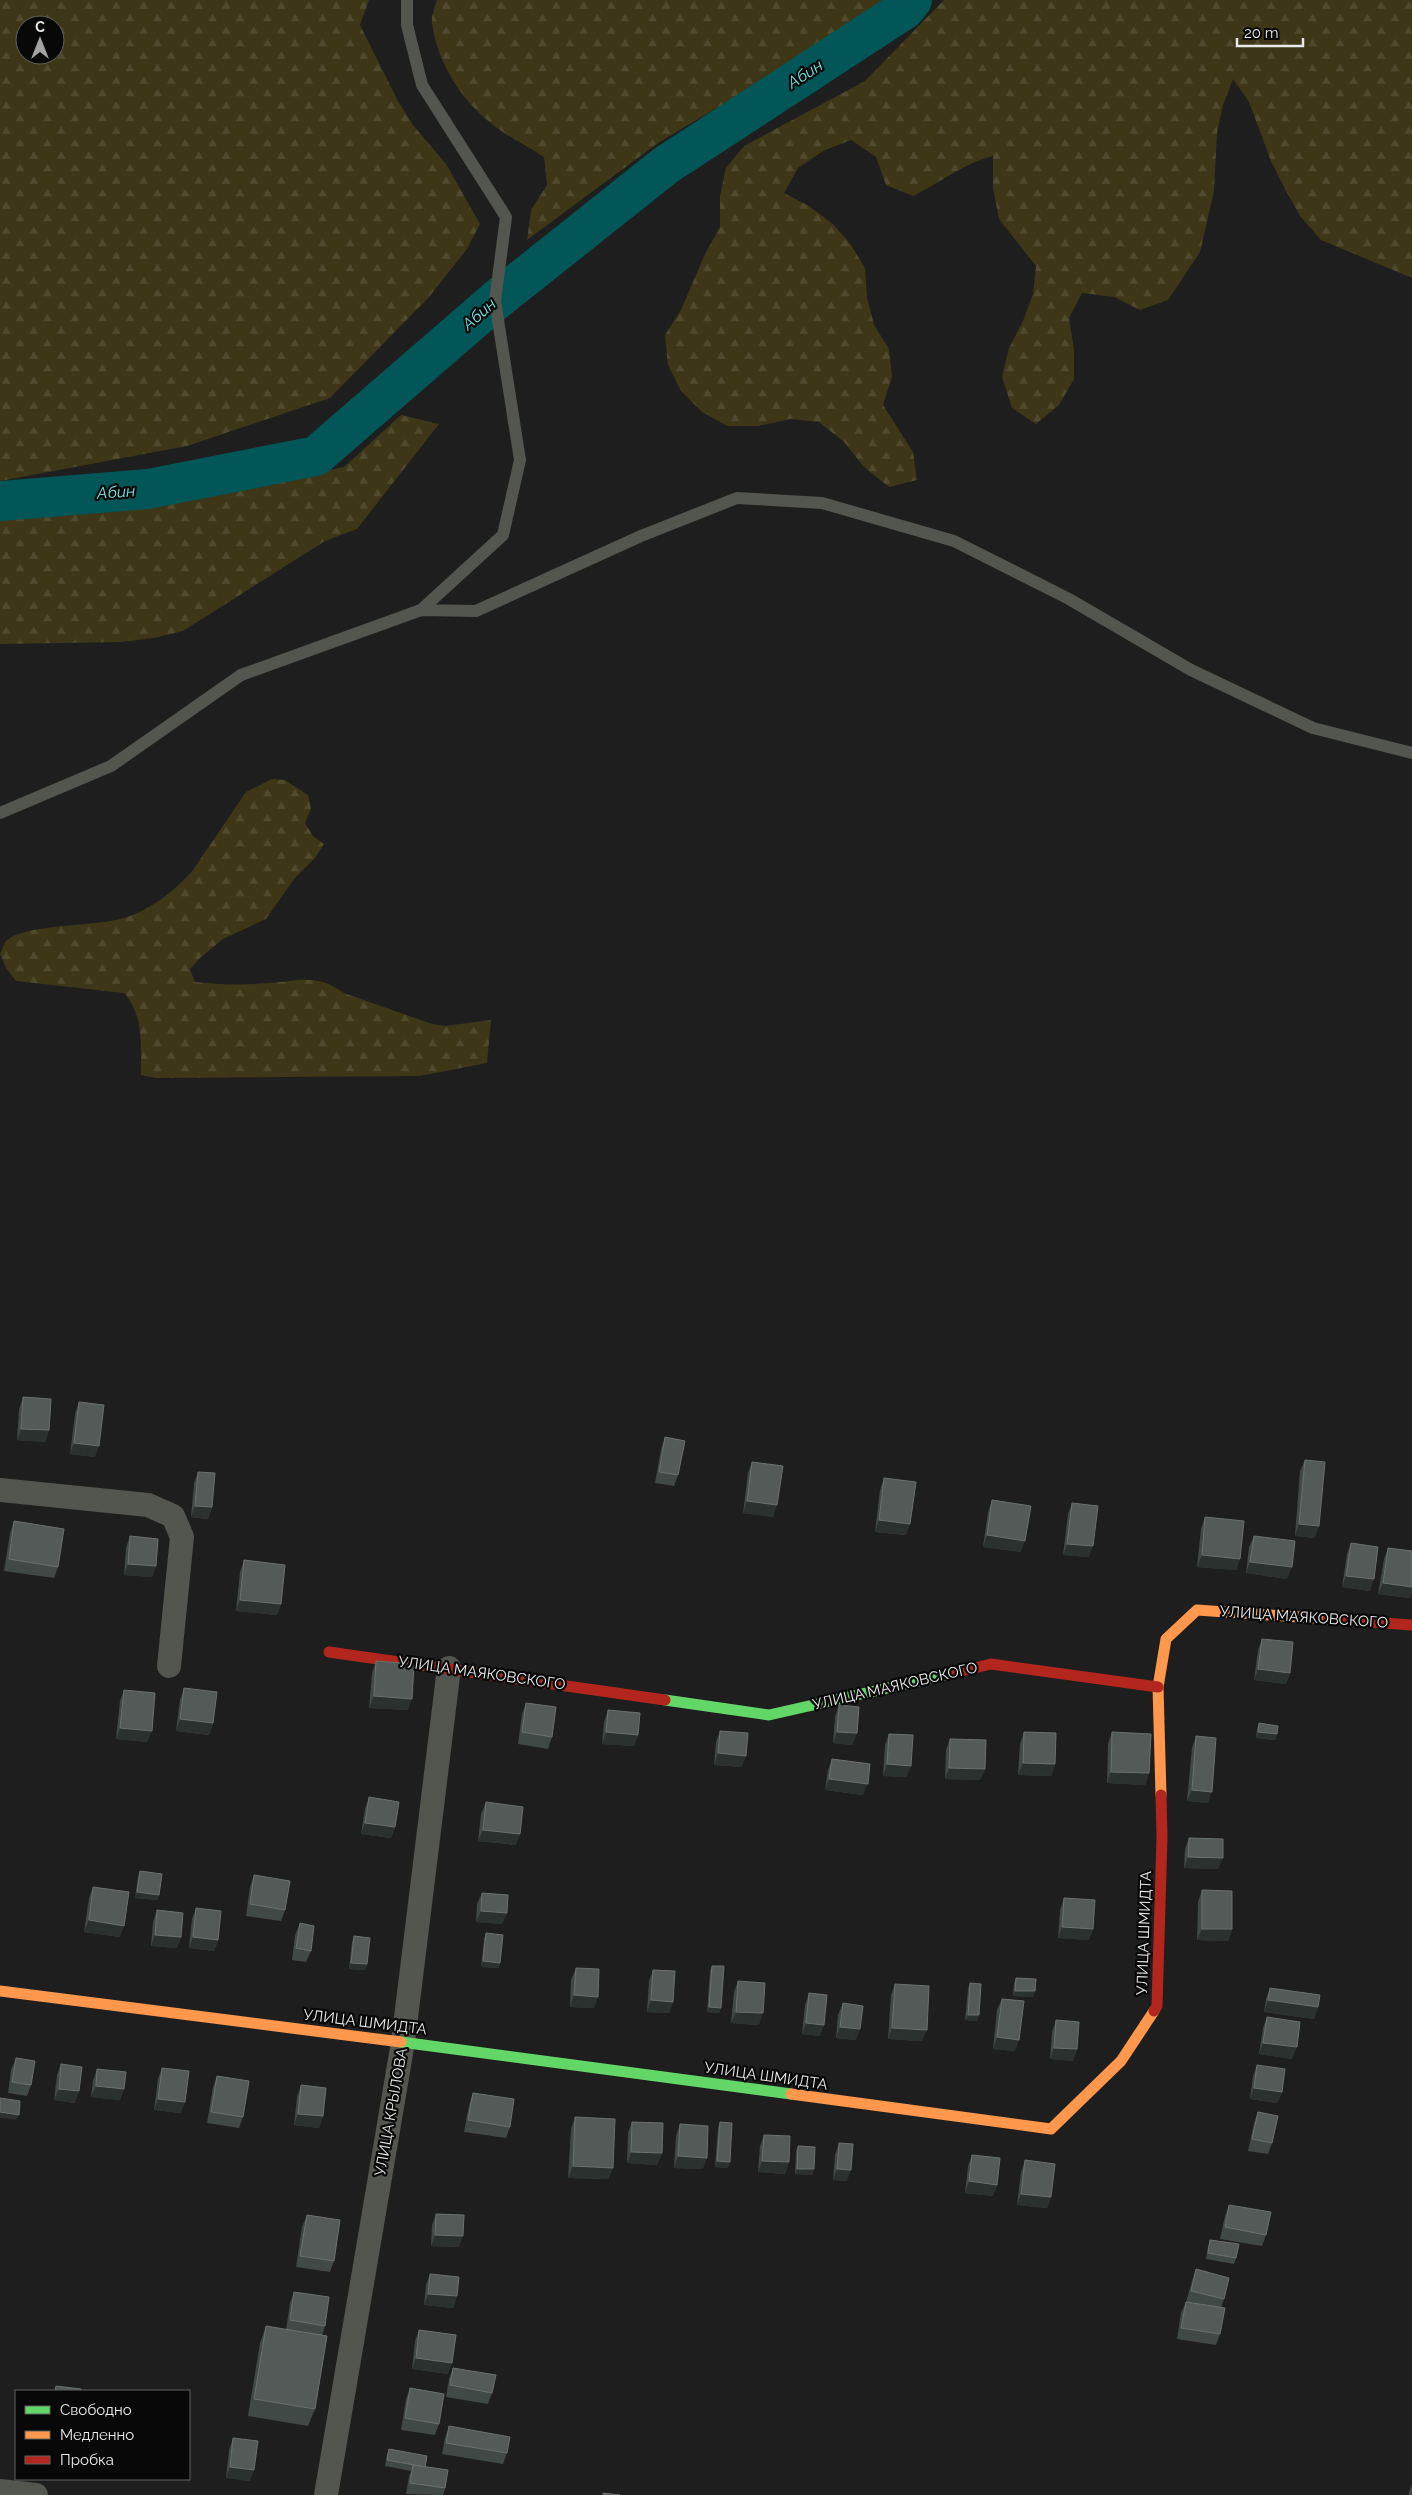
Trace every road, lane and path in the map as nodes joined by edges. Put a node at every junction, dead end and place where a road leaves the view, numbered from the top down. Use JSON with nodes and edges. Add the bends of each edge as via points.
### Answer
{"nodes":[{"id":1,"x":407,"y":0,"type":"edge"},
{"id":2,"x":421,"y":610,"type":"junction"},
{"id":3,"x":1412,"y":753,"type":"edge"},
{"id":4,"x":0,"y":813,"type":"edge"},
{"id":5,"x":0,"y":1490,"type":"edge"},
{"id":6,"x":1412,"y":1625,"type":"edge"},
{"id":7,"x":330,"y":1652,"type":"dead end"},
{"id":8,"x":169,"y":1666,"type":"dead end"},
{"id":9,"x":449,"y":1668,"type":"junction"},
{"id":10,"x":1158,"y":1687,"type":"junction"},
{"id":11,"x":0,"y":1991,"type":"edge"},
{"id":12,"x":403,"y":2042,"type":"junction"},
{"id":13,"x":0,"y":2491,"type":"edge"},
{"id":14,"x":36,"y":2495,"type":"edge"},
{"id":15,"x":326,"y":2495,"type":"edge"}],
"edges":[{"from":1,"to":2,"type":"lane","via":[[407,24],[422,86],[506,217],[495,301],[520,460],[503,535]]},
{"from":2,"to":3,"type":"lane","via":[[476,611],[641,536],[737,498],[822,503],[954,541],[1069,599],[1191,670],[1313,728]]},
{"from":2,"to":4,"type":"lane","via":[[241,675],[111,766]]},
{"from":5,"to":8,"type":"street","via":[[148,1506],[173,1516],[182,1537]]},
{"from":6,"to":10,"type":"street","name":"УЛИЦА МАЯКОВСКОГО","via":[[1197,1610],[1166,1639]]},
{"from":7,"to":9,"type":"street","name":"УЛИЦА МАЯКОВСКОГО"},
{"from":9,"to":10,"type":"street","name":"УЛИЦА МАЯКОВСКОГО","via":[[769,1715],[991,1664]]},
{"from":9,"to":12,"type":"street","name":"УЛИЦА КРЫЛОВА"},
{"from":10,"to":12,"type":"street","name":"УЛИЦА ШМИДТА","via":[[1162,1837],[1157,2006],[1121,2061],[1051,2129]]},
{"from":11,"to":12,"type":"street","name":"УЛИЦА ШМИДТА"},
{"from":12,"to":15,"type":"street","name":"УЛИЦА КРЫЛОВА"},
{"from":13,"to":14,"type":"street"}]}
